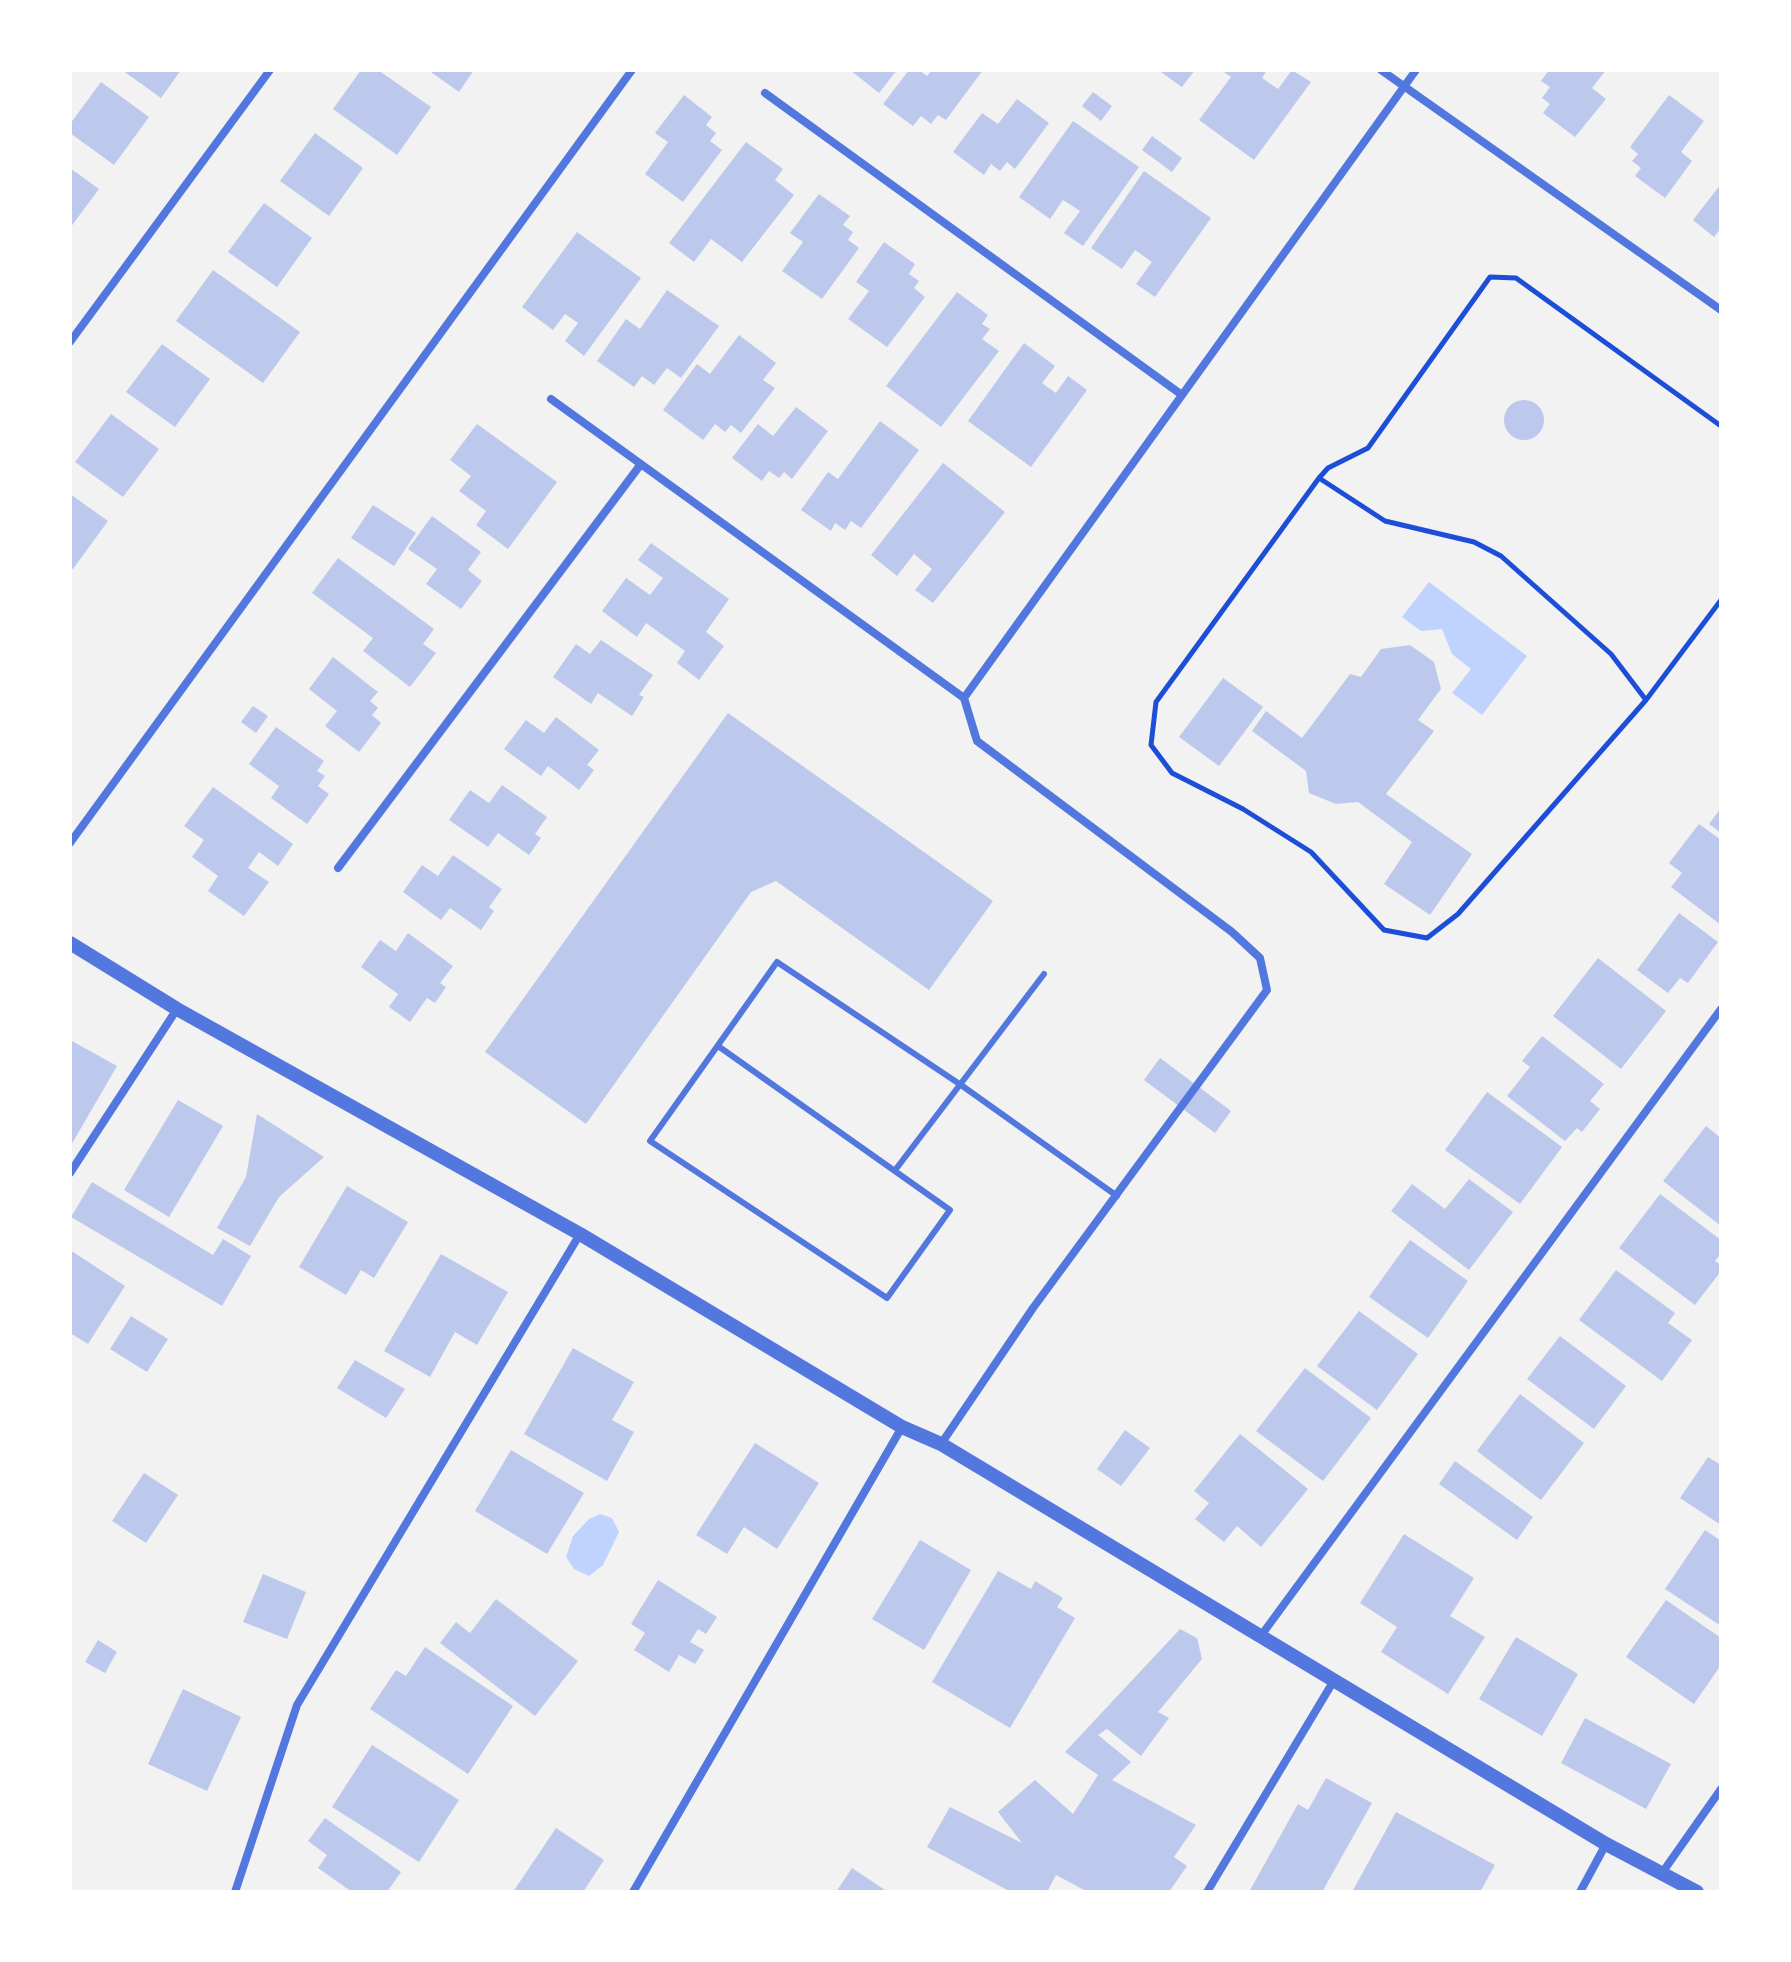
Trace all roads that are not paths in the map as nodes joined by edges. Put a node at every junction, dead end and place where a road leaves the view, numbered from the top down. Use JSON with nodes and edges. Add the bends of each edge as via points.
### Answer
{"nodes":[{"id":1,"x":270,"y":70,"type":"edge"},
{"id":2,"x":632,"y":70,"type":"edge"},
{"id":3,"x":1381,"y":70,"type":"edge"},
{"id":4,"x":1416,"y":70,"type":"edge"},
{"id":5,"x":1404,"y":86,"type":"junction"},
{"id":6,"x":765,"y":93,"type":"dead end"},
{"id":7,"x":1721,"y":310,"type":"edge"},
{"id":8,"x":70,"y":342,"type":"edge"},
{"id":9,"x":1182,"y":395,"type":"junction"},
{"id":10,"x":551,"y":399,"type":"dead end"},
{"id":11,"x":641,"y":464,"type":"junction"},
{"id":12,"x":964,"y":698,"type":"junction"},
{"id":13,"x":70,"y":843,"type":"edge"},
{"id":14,"x":338,"y":868,"type":"dead end"},
{"id":15,"x":70,"y":943,"type":"edge"},
{"id":16,"x":1044,"y":974,"type":"dead end"},
{"id":17,"x":177,"y":1009,"type":"junction"},
{"id":18,"x":1721,"y":1009,"type":"edge"},
{"id":19,"x":718,"y":1046,"type":"junction"},
{"id":20,"x":961,"y":1085,"type":"junction"},
{"id":21,"x":896,"y":1169,"type":"junction"},
{"id":22,"x":70,"y":1173,"type":"edge"},
{"id":23,"x":1117,"y":1196,"type":"junction"},
{"id":24,"x":580,"y":1234,"type":"junction"},
{"id":25,"x":902,"y":1427,"type":"junction"},
{"id":26,"x":941,"y":1444,"type":"junction"},
{"id":27,"x":1260,"y":1637,"type":"junction"},
{"id":28,"x":1333,"y":1682,"type":"junction"},
{"id":29,"x":1721,"y":1789,"type":"edge"},
{"id":30,"x":1606,"y":1844,"type":"junction"},
{"id":31,"x":1662,"y":1873,"type":"junction"},
{"id":32,"x":235,"y":1892,"type":"edge"},
{"id":33,"x":633,"y":1892,"type":"edge"},
{"id":34,"x":1207,"y":1892,"type":"edge"},
{"id":35,"x":1580,"y":1892,"type":"edge"},
{"id":36,"x":1697,"y":1892,"type":"edge"}],
"edges":[{"from":1,"to":8,"type":"street"},
{"from":2,"to":13,"type":"street"},
{"from":3,"to":5,"type":"street"},
{"from":4,"to":5,"type":"street"},
{"from":5,"to":7,"type":"street"},
{"from":5,"to":9,"type":"street"},
{"from":6,"to":9,"type":"street"},
{"from":9,"to":12,"type":"street"},
{"from":10,"to":11,"type":"street"},
{"from":11,"to":12,"type":"street"},
{"from":11,"to":14,"type":"street"},
{"from":12,"to":23,"type":"street","via":[[977,741],[1260,958],[1267,990]]},
{"from":15,"to":17,"type":"street"},
{"from":16,"to":20,"type":"lane"},
{"from":17,"to":22,"type":"street"},
{"from":17,"to":24,"type":"street"},
{"from":18,"to":27,"type":"street"},
{"from":19,"to":20,"type":"lane","via":[[777,962]]},
{"from":19,"to":21,"type":"lane"},
{"from":19,"to":21,"type":"lane","via":[[650,1141],[887,1298],[950,1210]]},
{"from":20,"to":21,"type":"lane"},
{"from":20,"to":23,"type":"lane"},
{"from":23,"to":26,"type":"street"},
{"from":24,"to":25,"type":"street"},
{"from":24,"to":32,"type":"street","via":[[297,1705]]},
{"from":25,"to":26,"type":"street"},
{"from":25,"to":33,"type":"street"},
{"from":26,"to":27,"type":"street"},
{"from":27,"to":28,"type":"street"},
{"from":28,"to":30,"type":"street"},
{"from":28,"to":34,"type":"street"},
{"from":29,"to":31,"type":"street"},
{"from":30,"to":31,"type":"street"},
{"from":30,"to":35,"type":"street"},
{"from":31,"to":36,"type":"street"}]}
